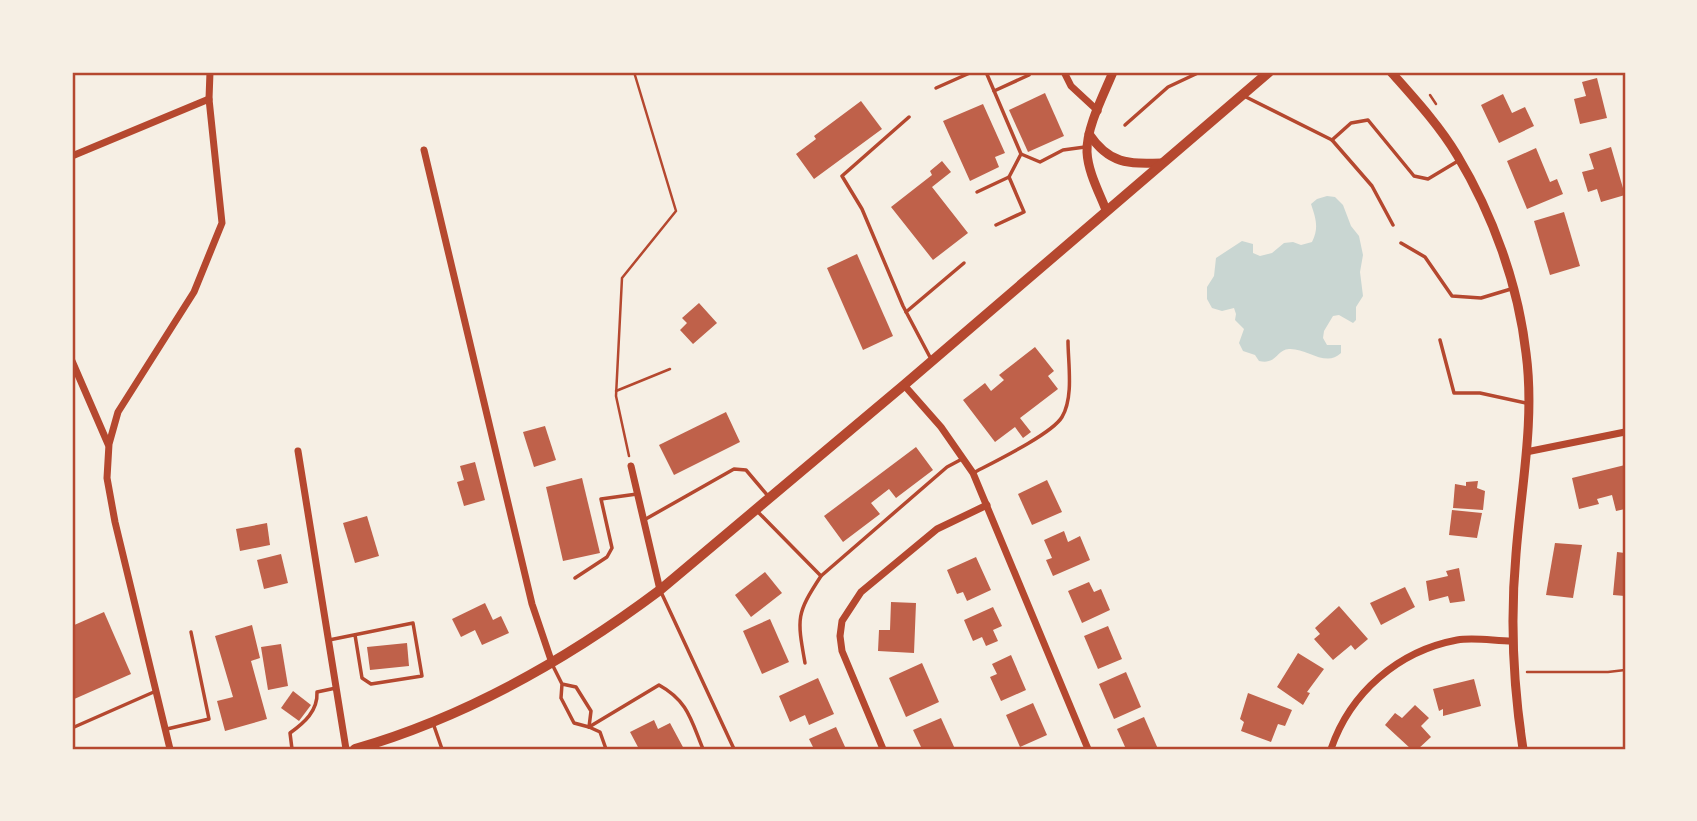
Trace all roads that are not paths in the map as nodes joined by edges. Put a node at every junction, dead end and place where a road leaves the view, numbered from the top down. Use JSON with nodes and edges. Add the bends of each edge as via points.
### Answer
{"nodes":[{"id":1,"x":210,"y":72,"type":"edge"},
{"id":2,"x":972,"y":72,"type":"edge"},
{"id":3,"x":986,"y":72,"type":"edge"},
{"id":4,"x":1064,"y":72,"type":"edge"},
{"id":5,"x":1112,"y":72,"type":"edge"},
{"id":6,"x":1200,"y":72,"type":"edge"},
{"id":7,"x":1269,"y":72,"type":"edge"},
{"id":8,"x":1391,"y":72,"type":"edge"},
{"id":9,"x":1029,"y":75,"type":"dead end"},
{"id":10,"x":936,"y":88,"type":"dead end"},
{"id":11,"x":994,"y":91,"type":"junction"},
{"id":12,"x":1242,"y":95,"type":"junction"},
{"id":13,"x":209,"y":99,"type":"junction"},
{"id":14,"x":1098,"y":111,"type":"junction"},
{"id":15,"x":909,"y":117,"type":"dead end"},
{"id":16,"x":1125,"y":125,"type":"dead end"},
{"id":17,"x":1089,"y":134,"type":"junction"},
{"id":18,"x":1332,"y":140,"type":"junction"},
{"id":19,"x":1087,"y":147,"type":"junction"},
{"id":20,"x":424,"y":150,"type":"dead end"},
{"id":21,"x":1021,"y":154,"type":"junction"},
{"id":22,"x":72,"y":156,"type":"edge"},
{"id":23,"x":1459,"y":159,"type":"junction"},
{"id":24,"x":1161,"y":163,"type":"junction"},
{"id":25,"x":1009,"y":177,"type":"junction"},
{"id":26,"x":976,"y":192,"type":"dead end"},
{"id":27,"x":1106,"y":210,"type":"junction"},
{"id":28,"x":996,"y":225,"type":"dead end"},
{"id":29,"x":1392,"y":225,"type":"dead end"},
{"id":30,"x":1401,"y":243,"type":"dead end"},
{"id":31,"x":964,"y":263,"type":"dead end"},
{"id":32,"x":1514,"y":288,"type":"junction"},
{"id":33,"x":906,"y":312,"type":"junction"},
{"id":34,"x":1440,"y":340,"type":"dead end"},
{"id":35,"x":1068,"y":341,"type":"dead end"},
{"id":36,"x":72,"y":361,"type":"edge"},
{"id":37,"x":932,"y":361,"type":"junction"},
{"id":38,"x":904,"y":385,"type":"junction"},
{"id":39,"x":1528,"y":404,"type":"junction"},
{"id":40,"x":1625,"y":432,"type":"edge"},
{"id":41,"x":109,"y":444,"type":"junction"},
{"id":42,"x":298,"y":452,"type":"dead end"},
{"id":43,"x":1526,"y":452,"type":"junction"},
{"id":44,"x":964,"y":458,"type":"junction"},
{"id":45,"x":631,"y":466,"type":"road end"},
{"id":46,"x":973,"y":473,"type":"junction"},
{"id":47,"x":638,"y":494,"type":"junction"},
{"id":48,"x":770,"y":498,"type":"junction"},
{"id":49,"x":987,"y":505,"type":"junction"},
{"id":50,"x":755,"y":510,"type":"junction"},
{"id":51,"x":644,"y":520,"type":"junction"},
{"id":52,"x":821,"y":576,"type":"junction"},
{"id":53,"x":575,"y":578,"type":"dead end"},
{"id":54,"x":660,"y":590,"type":"junction"},
{"id":55,"x":191,"y":632,"type":"dead end"},
{"id":56,"x":355,"y":635,"type":"junction"},
{"id":57,"x":329,"y":640,"type":"junction"},
{"id":58,"x":1512,"y":642,"type":"junction"},
{"id":59,"x":552,"y":663,"type":"junction"},
{"id":60,"x":805,"y":663,"type":"dead end"},
{"id":61,"x":562,"y":684,"type":"junction"},
{"id":62,"x":337,"y":688,"type":"junction"},
{"id":63,"x":156,"y":691,"type":"junction"},
{"id":64,"x":432,"y":721,"type":"junction"},
{"id":65,"x":589,"y":727,"type":"junction"},
{"id":66,"x":72,"y":728,"type":"edge"},
{"id":67,"x":165,"y":730,"type":"junction"},
{"id":68,"x":170,"y":749,"type":"edge"},
{"id":69,"x":292,"y":749,"type":"edge"},
{"id":70,"x":346,"y":749,"type":"edge"},
{"id":71,"x":355,"y":749,"type":"edge"},
{"id":72,"x":442,"y":749,"type":"edge"},
{"id":73,"x":606,"y":749,"type":"edge"},
{"id":74,"x":703,"y":749,"type":"edge"},
{"id":75,"x":734,"y":749,"type":"edge"},
{"id":76,"x":883,"y":749,"type":"edge"},
{"id":77,"x":1088,"y":749,"type":"edge"},
{"id":78,"x":1331,"y":749,"type":"edge"},
{"id":79,"x":1523,"y":749,"type":"edge"}],
"edges":[{"from":1,"to":13,"type":"street"},
{"from":2,"to":10,"type":"lane"},
{"from":3,"to":11,"type":"lane"},
{"from":4,"to":14,"type":"street","via":[[1071,86]]},
{"from":5,"to":14,"type":"street"},
{"from":6,"to":16,"type":"lane","via":[[1168,87]]},
{"from":7,"to":12,"type":"main road"},
{"from":8,"to":23,"type":"street"},
{"from":9,"to":11,"type":"lane"},
{"from":11,"to":21,"type":"lane"},
{"from":12,"to":18,"type":"lane"},
{"from":12,"to":24,"type":"main road"},
{"from":13,"to":22,"type":"street"},
{"from":13,"to":41,"type":"street","via":[[222,223],[194,292],[118,412]]},
{"from":14,"to":17,"type":"street"},
{"from":15,"to":33,"type":"lane","via":[[842,176],[862,209]]},
{"from":17,"to":19,"type":"street"},
{"from":17,"to":24,"type":"street","via":[[1098,148],[1114,159]]},
{"from":18,"to":23,"type":"lane","via":[[1351,123],[1368,120],[1415,176],[1428,179]]},
{"from":18,"to":29,"type":"lane","via":[[1372,186]]},
{"from":19,"to":21,"type":"lane","via":[[1063,150],[1040,162]]},
{"from":19,"to":27,"type":"street","via":[[1089,166]]},
{"from":20,"to":59,"type":"street","via":[[533,604]]},
{"from":21,"to":25,"type":"lane"},
{"from":23,"to":32,"type":"street","via":[[1494,229]]},
{"from":24,"to":27,"type":"main road"},
{"from":25,"to":26,"type":"lane"},
{"from":25,"to":28,"type":"lane","via":[[1024,212]]},
{"from":27,"to":37,"type":"main road"},
{"from":30,"to":32,"type":"lane","via":[[1425,257],[1452,296],[1480,298]]},
{"from":31,"to":33,"type":"lane"},
{"from":32,"to":39,"type":"street","via":[[1527,354]]},
{"from":33,"to":37,"type":"lane"},
{"from":34,"to":39,"type":"lane","via":[[1454,393],[1480,393]]},
{"from":35,"to":46,"type":"lane","via":[[1069,396],[1062,418],[1031,442]]},
{"from":36,"to":41,"type":"street"},
{"from":37,"to":38,"type":"main road"},
{"from":38,"to":44,"type":"street"},
{"from":38,"to":48,"type":"main road"},
{"from":39,"to":43,"type":"street"},
{"from":40,"to":43,"type":"street"},
{"from":41,"to":63,"type":"street","via":[[107,478],[115,522]]},
{"from":42,"to":57,"type":"street"},
{"from":43,"to":58,"type":"street"},
{"from":44,"to":46,"type":"street"},
{"from":44,"to":52,"type":"lane","via":[[947,467]]},
{"from":45,"to":47,"type":"street"},
{"from":46,"to":49,"type":"street"},
{"from":47,"to":51,"type":"street"},
{"from":47,"to":53,"type":"lane","via":[[601,499],[612,548],[607,557]]},
{"from":48,"to":50,"type":"main road"},
{"from":48,"to":51,"type":"lane","via":[[746,470],[734,469]]},
{"from":49,"to":76,"type":"street","via":[[937,529],[861,592],[842,621],[842,651]]},
{"from":49,"to":77,"type":"street"},
{"from":50,"to":52,"type":"lane"},
{"from":50,"to":54,"type":"main road"},
{"from":51,"to":54,"type":"street"},
{"from":52,"to":60,"type":"lane","via":[[803,604],[799,629]]},
{"from":54,"to":59,"type":"main road"},
{"from":54,"to":75,"type":"lane"},
{"from":55,"to":67,"type":"lane","via":[[209,719]]},
{"from":56,"to":56,"type":"lane","via":[[413,623],[422,676],[366,682]]},
{"from":56,"to":57,"type":"lane"},
{"from":57,"to":62,"type":"street"},
{"from":58,"to":78,"type":"street","via":[[1459,639],[1416,652],[1382,673],[1356,701]]},
{"from":58,"to":79,"type":"street"},
{"from":59,"to":61,"type":"lane"},
{"from":59,"to":64,"type":"main road"},
{"from":61,"to":65,"type":"lane","via":[[561,698],[574,723]]},
{"from":61,"to":65,"type":"lane","via":[[576,687],[591,711]]},
{"from":62,"to":69,"type":"lane","via":[[317,692],[318,702],[290,733]]},
{"from":62,"to":70,"type":"street"},
{"from":63,"to":66,"type":"lane"},
{"from":63,"to":67,"type":"street"},
{"from":64,"to":71,"type":"main road"},
{"from":64,"to":72,"type":"lane"},
{"from":65,"to":73,"type":"lane","via":[[600,732]]},
{"from":65,"to":74,"type":"lane","via":[[659,685],[676,695]]},
{"from":67,"to":68,"type":"street"}]}
